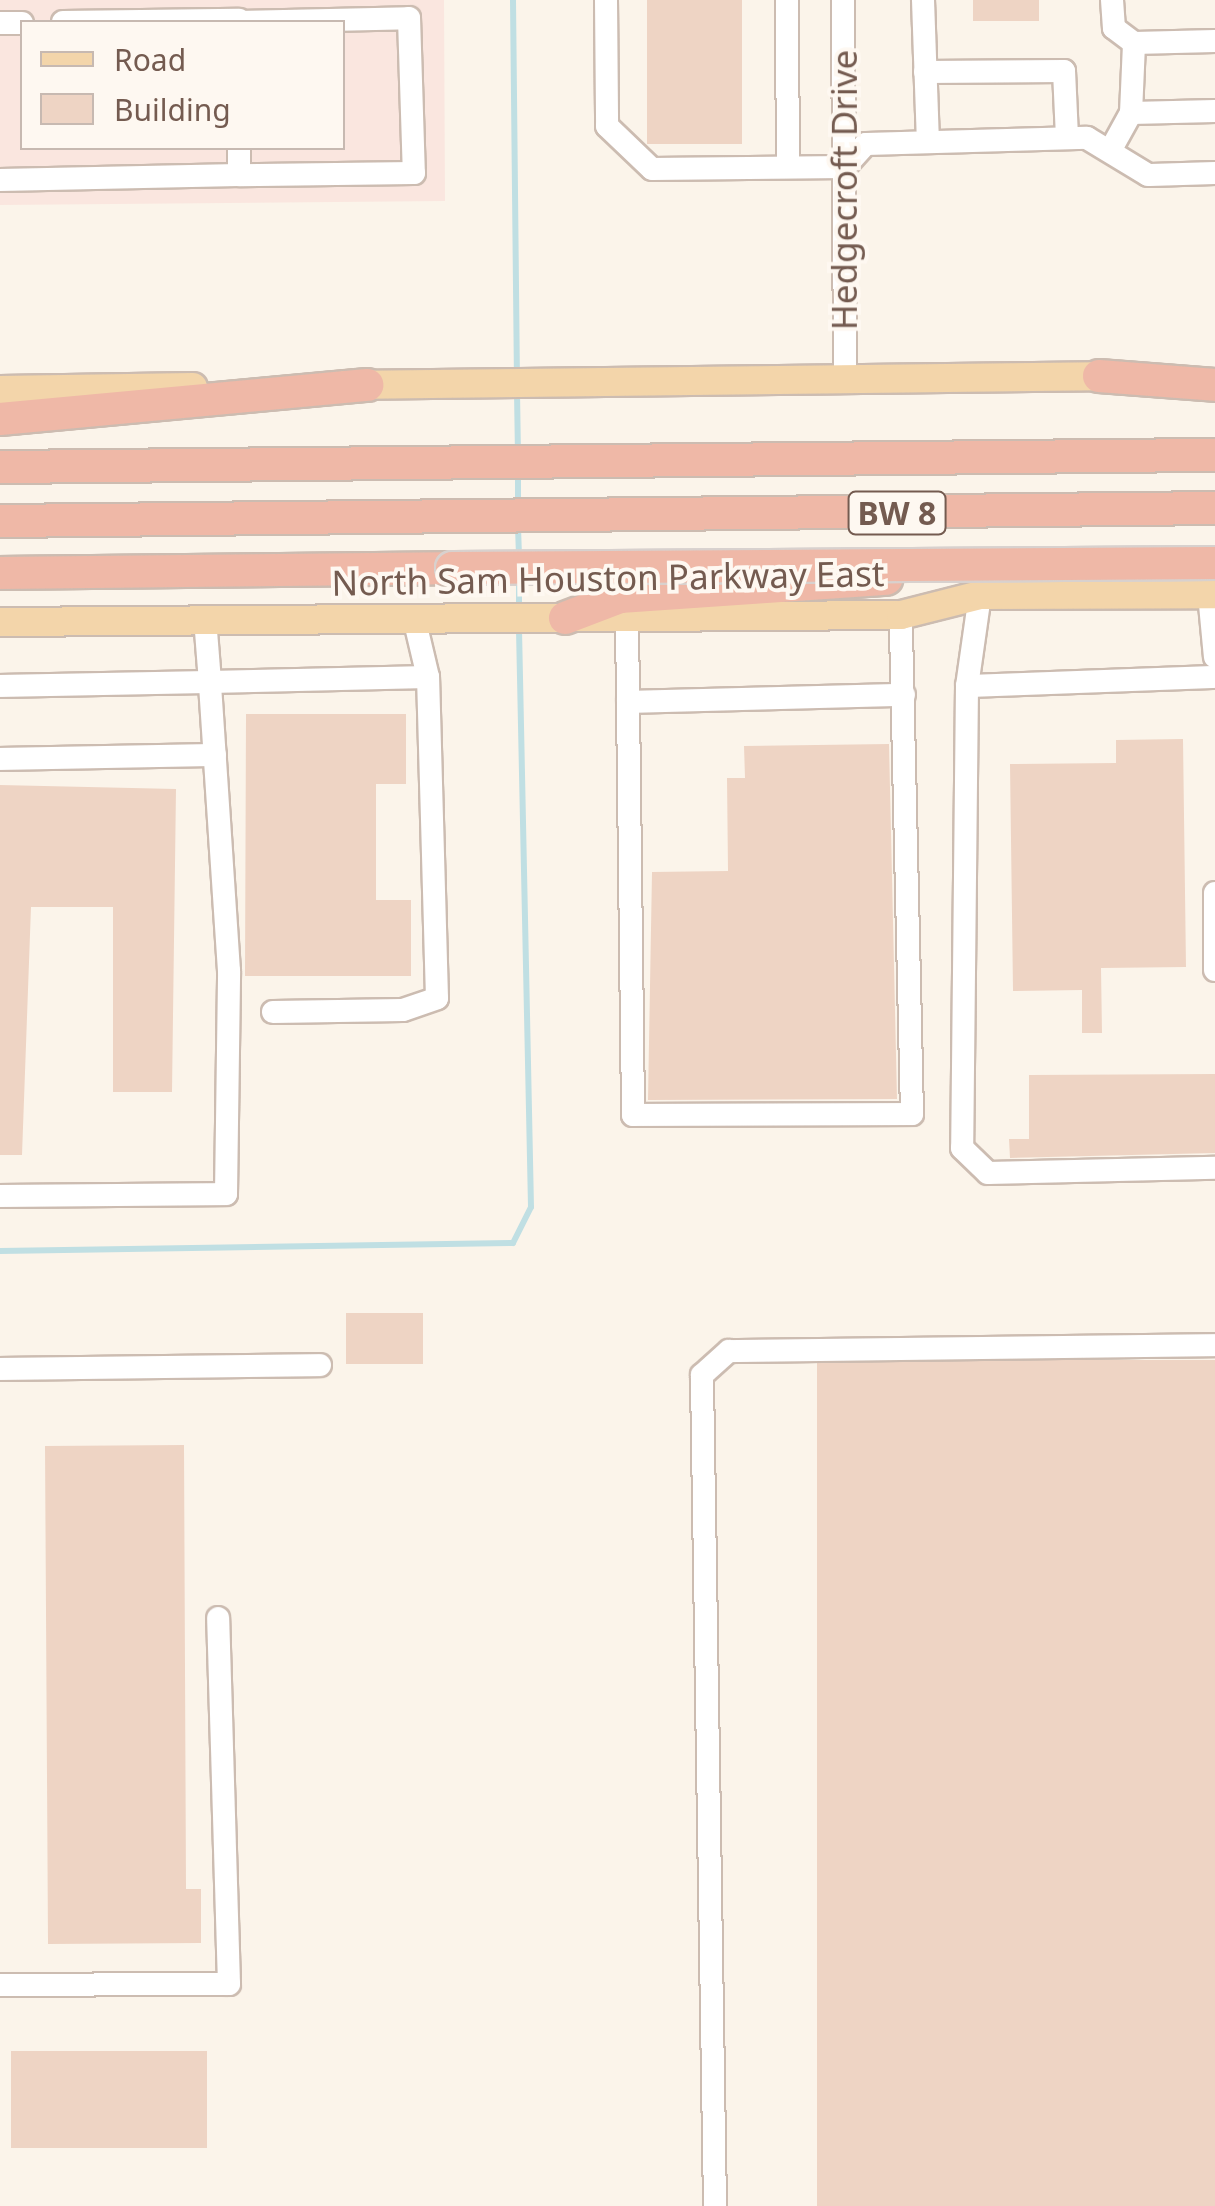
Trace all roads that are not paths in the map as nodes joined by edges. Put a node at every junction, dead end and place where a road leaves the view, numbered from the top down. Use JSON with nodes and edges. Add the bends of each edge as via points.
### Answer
{"nodes":[{"id":1,"x":606,"y":0,"type":"edge"},
{"id":2,"x":787,"y":0,"type":"edge"},
{"id":3,"x":843,"y":0,"type":"edge"},
{"id":4,"x":923,"y":0,"type":"edge"},
{"id":5,"x":1112,"y":0,"type":"edge"},
{"id":6,"x":296,"y":20,"type":"edge"},
{"id":7,"x":1215,"y":41,"type":"edge"},
{"id":8,"x":1134,"y":43,"type":"junction"},
{"id":9,"x":925,"y":72,"type":"junction"},
{"id":10,"x":1215,"y":111,"type":"edge"},
{"id":11,"x":1132,"y":113,"type":"junction"},
{"id":12,"x":1067,"y":138,"type":"junction"},
{"id":13,"x":928,"y":142,"type":"junction"},
{"id":14,"x":239,"y":150,"type":"edge"},
{"id":15,"x":1110,"y":152,"type":"junction"},
{"id":16,"x":788,"y":166,"type":"junction"},
{"id":17,"x":846,"y":167,"type":"junction"},
{"id":18,"x":1215,"y":173,"type":"edge"},
{"id":19,"x":239,"y":175,"type":"junction"},
{"id":20,"x":0,"y":180,"type":"edge"},
{"id":21,"x":1215,"y":374,"type":"edge"},
{"id":22,"x":1099,"y":376,"type":"junction"},
{"id":23,"x":845,"y":379,"type":"junction"},
{"id":24,"x":1215,"y":384,"type":"edge"},
{"id":25,"x":367,"y":385,"type":"junction"},
{"id":26,"x":0,"y":390,"type":"edge"},
{"id":27,"x":0,"y":418,"type":"edge"},
{"id":28,"x":1215,"y":455,"type":"edge"},
{"id":29,"x":0,"y":467,"type":"edge"},
{"id":30,"x":1215,"y":508,"type":"edge"},
{"id":31,"x":0,"y":521,"type":"edge"},
{"id":32,"x":0,"y":573,"type":"edge"},
{"id":33,"x":1214,"y":577,"type":"edge"},
{"id":34,"x":980,"y":595,"type":"junction"},
{"id":35,"x":901,"y":615,"type":"junction"},
{"id":36,"x":565,"y":618,"type":"junction"},
{"id":37,"x":205,"y":619,"type":"junction"},
{"id":38,"x":627,"y":620,"type":"junction"},
{"id":39,"x":0,"y":622,"type":"edge"},
{"id":40,"x":415,"y":622,"type":"junction"},
{"id":41,"x":1215,"y":657,"type":"edge"},
{"id":42,"x":428,"y":677,"type":"junction"},
{"id":43,"x":1215,"y":678,"type":"edge"},
{"id":44,"x":210,"y":682,"type":"junction"},
{"id":45,"x":0,"y":686,"type":"edge"},
{"id":46,"x":967,"y":686,"type":"junction"},
{"id":47,"x":904,"y":695,"type":"junction"},
{"id":48,"x":628,"y":702,"type":"junction"},
{"id":49,"x":215,"y":755,"type":"junction"},
{"id":50,"x":0,"y":759,"type":"edge"},
{"id":51,"x":1215,"y":892,"type":"edge"},
{"id":52,"x":1215,"y":970,"type":"edge"},
{"id":53,"x":273,"y":1012,"type":"dead end"},
{"id":54,"x":1215,"y":1168,"type":"edge"},
{"id":55,"x":0,"y":1196,"type":"edge"},
{"id":56,"x":1215,"y":1345,"type":"edge"},
{"id":57,"x":320,"y":1364,"type":"dead end"},
{"id":58,"x":0,"y":1369,"type":"edge"},
{"id":59,"x":218,"y":1618,"type":"dead end"},
{"id":60,"x":0,"y":1985,"type":"edge"},
{"id":61,"x":715,"y":2206,"type":"edge"}],
"edges":[{"from":1,"to":16,"type":"street","via":[[608,126],[652,169]]},
{"from":2,"to":16,"type":"street"},
{"from":3,"to":17,"type":"street","name":"Hedgecroft Drive"},
{"from":4,"to":9,"type":"street"},
{"from":5,"to":8,"type":"street","via":[[1114,28]]},
{"from":6,"to":19,"type":"street","via":[[409,18],[414,172]]},
{"from":7,"to":8,"type":"street"},
{"from":8,"to":11,"type":"street"},
{"from":9,"to":12,"type":"street","via":[[1064,71]]},
{"from":9,"to":13,"type":"street"},
{"from":10,"to":11,"type":"street"},
{"from":11,"to":15,"type":"street"},
{"from":12,"to":13,"type":"street"},
{"from":12,"to":15,"type":"street"},
{"from":13,"to":17,"type":"street","via":[[866,144]]},
{"from":14,"to":19,"type":"street"},
{"from":15,"to":18,"type":"street","via":[[1148,175]]},
{"from":16,"to":17,"type":"street"},
{"from":17,"to":23,"type":"street","name":"Hedgecroft Drive"},
{"from":19,"to":20,"type":"street"},
{"from":21,"to":22,"type":"main road"},
{"from":22,"to":23,"type":"main road"},
{"from":22,"to":24,"type":"highway"},
{"from":23,"to":25,"type":"main road"},
{"from":25,"to":26,"type":"main road"},
{"from":25,"to":27,"type":"highway"},
{"from":28,"to":29,"type":"highway","number":"BW 8"},
{"from":30,"to":31,"type":"highway","name":"North Sam Houston Parkway East","number":"BW 8"},
{"from":32,"to":33,"type":"highway","bridge":true,"via":[[452,568]]},
{"from":33,"to":34,"type":"main road","name":"North Sam Houston Parkway East"},
{"from":33,"to":36,"type":"highway","via":[[620,597]]},
{"from":33,"to":41,"type":"street"},
{"from":34,"to":35,"type":"main road","name":"North Sam Houston Parkway East"},
{"from":34,"to":46,"type":"street"},
{"from":35,"to":38,"type":"main road","name":"North Sam Houston Parkway East"},
{"from":35,"to":47,"type":"street"},
{"from":36,"to":38,"type":"main road","name":"North Sam Houston Parkway East"},
{"from":36,"to":40,"type":"main road","name":"North Sam Houston Parkway East"},
{"from":37,"to":39,"type":"main road","name":"North Sam Houston Parkway East"},
{"from":37,"to":40,"type":"main road","name":"North Sam Houston Parkway East"},
{"from":37,"to":44,"type":"street"},
{"from":38,"to":48,"type":"street"},
{"from":40,"to":42,"type":"street"},
{"from":42,"to":44,"type":"street"},
{"from":42,"to":53,"type":"street","via":[[437,998],[404,1010]]},
{"from":43,"to":46,"type":"street"},
{"from":44,"to":45,"type":"street"},
{"from":44,"to":49,"type":"street"},
{"from":46,"to":54,"type":"street","via":[[962,1148],[988,1173]]},
{"from":47,"to":48,"type":"street"},
{"from":47,"to":48,"type":"street","via":[[912,1114],[634,1115]]},
{"from":49,"to":50,"type":"street"},
{"from":49,"to":55,"type":"street","via":[[229,972],[226,1194]]},
{"from":51,"to":52,"type":"street"},
{"from":56,"to":61,"type":"street","via":[[729,1351],[702,1375]]},
{"from":57,"to":58,"type":"street"},
{"from":59,"to":60,"type":"street","via":[[229,1984]]}]}
